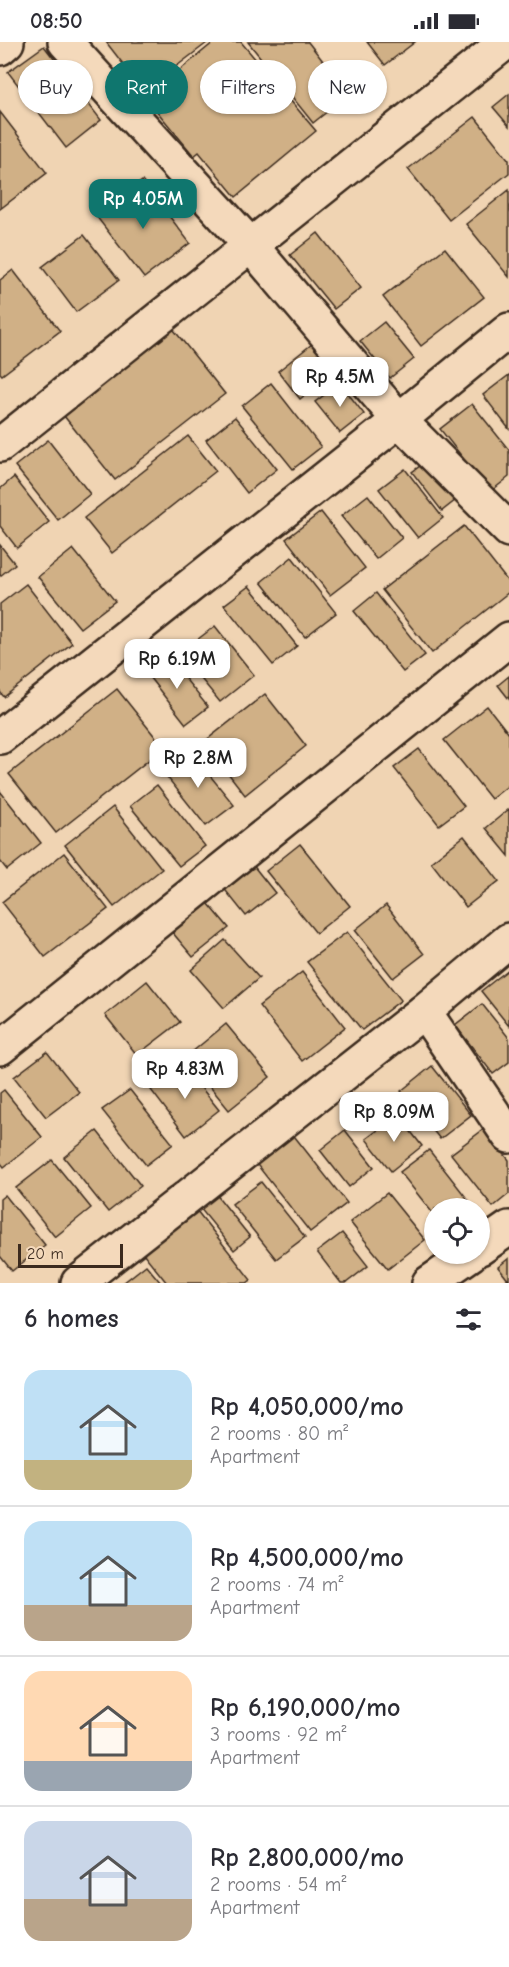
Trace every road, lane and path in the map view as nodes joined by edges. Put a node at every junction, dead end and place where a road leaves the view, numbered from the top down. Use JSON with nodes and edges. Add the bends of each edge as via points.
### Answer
{"nodes":[{"id":1,"x":7,"y":42,"type":"edge"},
{"id":2,"x":65,"y":42,"type":"edge"},
{"id":3,"x":506,"y":42,"type":"edge"},
{"id":4,"x":0,"y":48,"type":"edge"},
{"id":5,"x":251,"y":246,"type":"junction"},
{"id":6,"x":509,"y":330,"type":"edge"},
{"id":7,"x":399,"y":420,"type":"junction"},
{"id":8,"x":0,"y":445,"type":"edge"},
{"id":9,"x":509,"y":530,"type":"edge"},
{"id":10,"x":509,"y":639,"type":"edge"},
{"id":11,"x":0,"y":737,"type":"edge"},
{"id":12,"x":509,"y":940,"type":"edge"},
{"id":13,"x":424,"y":1011,"type":"junction"},
{"id":14,"x":0,"y":1047,"type":"edge"},
{"id":15,"x":509,"y":1136,"type":"edge"},
{"id":16,"x":509,"y":1228,"type":"edge"},
{"id":17,"x":490,"y":1241,"type":"edge"},
{"id":18,"x":457,"y":1264,"type":"edge"},
{"id":19,"x":78,"y":1283,"type":"edge"},
{"id":20,"x":429,"y":1283,"type":"edge"}],
"edges":[{"from":1,"to":4,"type":"street"},
{"from":2,"to":5,"type":"street"},
{"from":3,"to":5,"type":"street"},
{"from":5,"to":7,"type":"street"},
{"from":5,"to":8,"type":"street"},
{"from":6,"to":7,"type":"street"},
{"from":7,"to":9,"type":"street"},
{"from":7,"to":11,"type":"street"},
{"from":10,"to":14,"type":"street"},
{"from":12,"to":13,"type":"street"},
{"from":13,"to":15,"type":"street"},
{"from":13,"to":19,"type":"street"},
{"from":16,"to":17,"type":"street"},
{"from":18,"to":20,"type":"street"}]}
